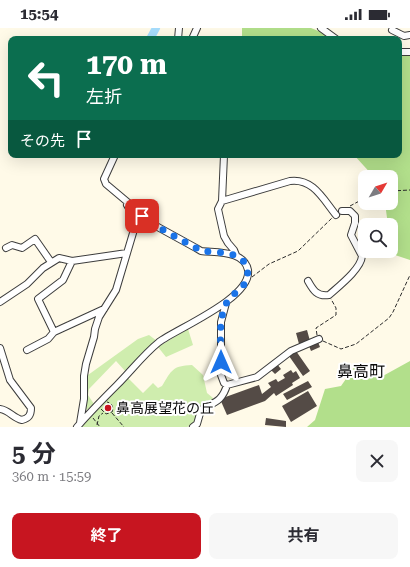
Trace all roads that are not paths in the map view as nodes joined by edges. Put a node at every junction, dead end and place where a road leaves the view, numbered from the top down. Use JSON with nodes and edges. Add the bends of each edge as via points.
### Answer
{"nodes":[{"id":1,"x":322,"y":28,"type":"edge"},
{"id":2,"x":392,"y":30,"type":"dead end"},
{"id":3,"x":410,"y":35,"type":"edge"},
{"id":4,"x":332,"y":36,"type":"edge"},
{"id":5,"x":114,"y":158,"type":"edge"},
{"id":6,"x":224,"y":158,"type":"edge"},
{"id":7,"x":123,"y":199,"type":"junction"},
{"id":8,"x":222,"y":201,"type":"junction"},
{"id":9,"x":342,"y":211,"type":"road end"},
{"id":10,"x":336,"y":215,"type":"road end"},
{"id":11,"x":6,"y":248,"type":"dead end"},
{"id":12,"x":127,"y":253,"type":"junction"},
{"id":13,"x":236,"y":256,"type":"junction"},
{"id":14,"x":72,"y":261,"type":"junction"},
{"id":15,"x":51,"y":262,"type":"junction"},
{"id":16,"x":308,"y":281,"type":"dead end"},
{"id":17,"x":0,"y":302,"type":"edge"},
{"id":18,"x":226,"y":303,"type":"junction"},
{"id":19,"x":104,"y":309,"type":"junction"},
{"id":20,"x":54,"y":332,"type":"junction"},
{"id":21,"x":319,"y":339,"type":"road end"},
{"id":22,"x":0,"y":348,"type":"edge"},
{"id":23,"x":27,"y":350,"type":"dead end"},
{"id":24,"x":227,"y":385,"type":"junction"},
{"id":25,"x":0,"y":409,"type":"edge"},
{"id":26,"x":78,"y":426,"type":"edge"},
{"id":27,"x":193,"y":427,"type":"edge"}],
"edges":[{"from":1,"to":4,"type":"street"},
{"from":2,"to":3,"type":"street","via":[[404,36]]},
{"from":5,"to":7,"type":"street","via":[[104,179]]},
{"from":6,"to":8,"type":"street"},
{"from":7,"to":12,"type":"street","via":[[136,223]]},
{"from":7,"to":13,"type":"street","via":[[156,226],[201,251]]},
{"from":8,"to":10,"type":"street","via":[[290,181],[301,181],[310,184]]},
{"from":8,"to":13,"type":"street","via":[[218,209],[224,236]]},
{"from":9,"to":16,"type":"street","via":[[350,211],[355,216],[351,235],[362,259],[352,273],[329,295],[315,292]]},
{"from":11,"to":15,"type":"street","via":[[12,245],[22,248],[35,239]]},
{"from":12,"to":14,"type":"street"},
{"from":12,"to":19,"type":"street","via":[[116,290]]},
{"from":13,"to":18,"type":"street","via":[[242,260],[248,271],[246,280]]},
{"from":14,"to":15,"type":"street","via":[[59,258]]},
{"from":14,"to":20,"type":"street","via":[[63,280],[38,299]]},
{"from":15,"to":17,"type":"street","via":[[27,284]]},
{"from":18,"to":24,"type":"street","via":[[221,322],[221,375]]},
{"from":18,"to":26,"type":"street","via":[[160,342],[145,354]]},
{"from":19,"to":20,"type":"street"},
{"from":19,"to":26,"type":"street","via":[[95,329],[92,350],[86,364],[84,399]]},
{"from":20,"to":23,"type":"street","via":[[48,339]]},
{"from":21,"to":24,"type":"street","via":[[291,351],[257,377]]},
{"from":22,"to":25,"type":"street","via":[[7,374],[13,386],[31,408],[31,414],[22,420]]},
{"from":24,"to":27,"type":"street","via":[[216,403],[201,410],[197,424]]}]}
